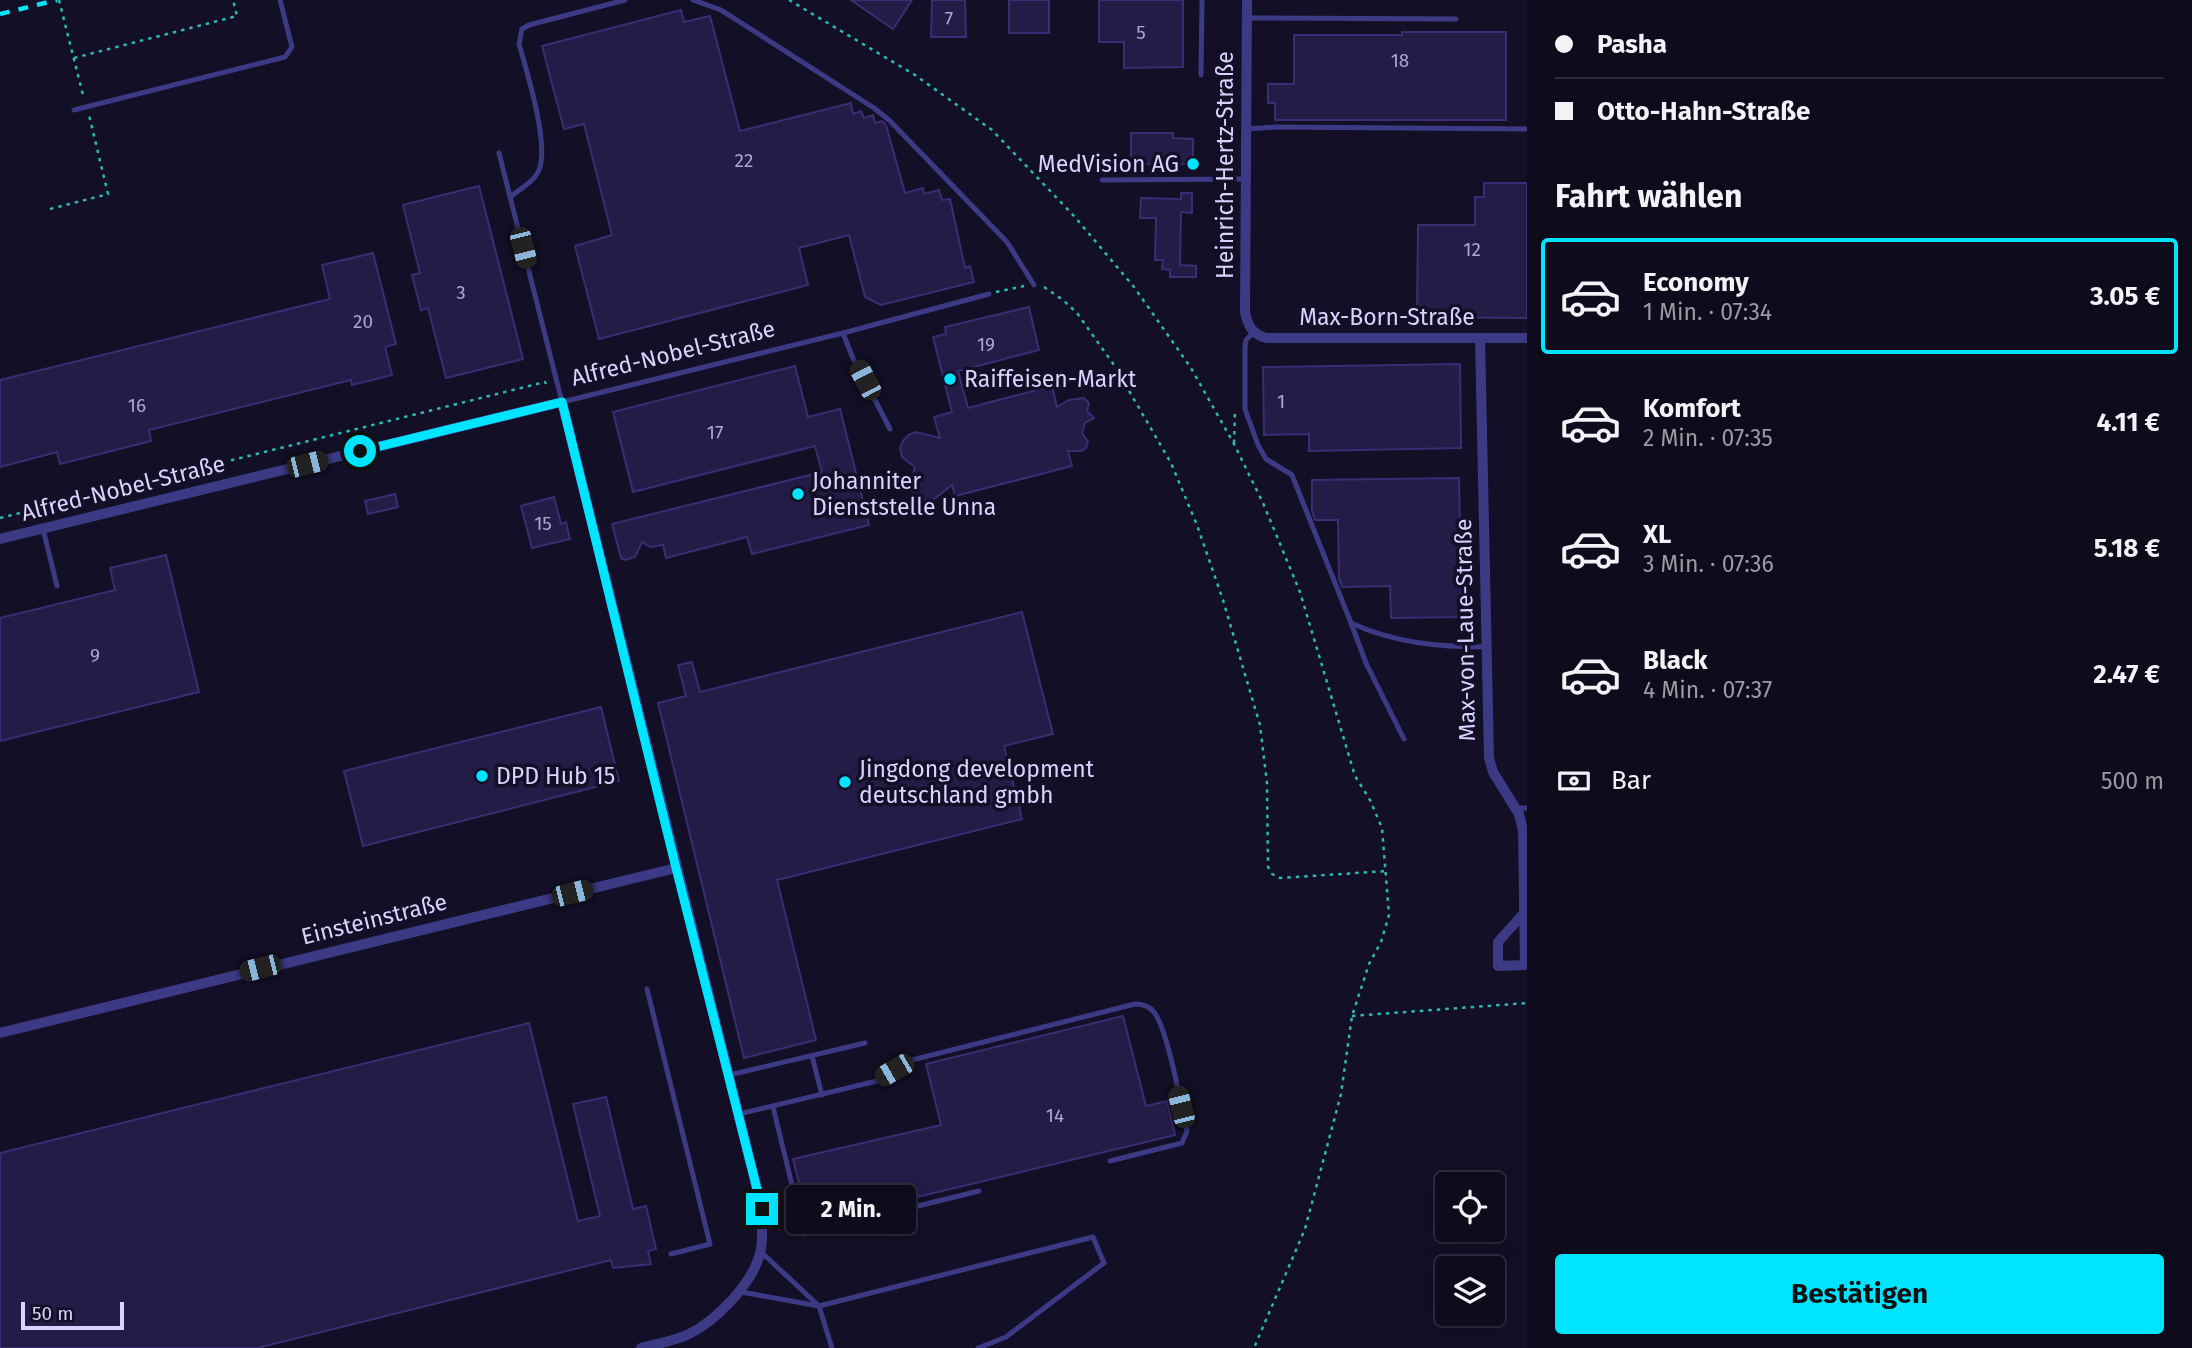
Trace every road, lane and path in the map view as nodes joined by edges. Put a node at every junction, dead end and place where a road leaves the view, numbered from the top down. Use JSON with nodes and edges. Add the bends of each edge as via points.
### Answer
{"nodes":[{"id":1,"x":59,"y":0,"type":"edge"},
{"id":2,"x":233,"y":0,"type":"edge"},
{"id":3,"x":280,"y":0,"type":"edge"},
{"id":4,"x":625,"y":0,"type":"edge"},
{"id":5,"x":693,"y":0,"type":"edge"},
{"id":6,"x":789,"y":0,"type":"edge"},
{"id":7,"x":1202,"y":0,"type":"edge"},
{"id":8,"x":1247,"y":0,"type":"edge"},
{"id":9,"x":1247,"y":18,"type":"junction"},
{"id":10,"x":1456,"y":19,"type":"dead end"},
{"id":11,"x":74,"y":58,"type":"junction"},
{"id":12,"x":1201,"y":75,"type":"dead end"},
{"id":13,"x":86,"y":107,"type":"junction"},
{"id":14,"x":74,"y":110,"type":"dead end"},
{"id":15,"x":1246,"y":129,"type":"junction"},
{"id":16,"x":1527,"y":129,"type":"edge"},
{"id":17,"x":499,"y":153,"type":"dead end"},
{"id":18,"x":1246,"y":179,"type":"junction"},
{"id":19,"x":1102,"y":180,"type":"dead end"},
{"id":20,"x":510,"y":197,"type":"junction"},
{"id":21,"x":50,"y":209,"type":"dead end"},
{"id":22,"x":1034,"y":285,"type":"junction"},
{"id":23,"x":989,"y":294,"type":"joint"},
{"id":24,"x":1252,"y":330,"type":"junction"},
{"id":25,"x":843,"y":333,"type":"junction"},
{"id":26,"x":1480,"y":338,"type":"junction"},
{"id":27,"x":1527,"y":338,"type":"edge"},
{"id":28,"x":562,"y":402,"type":"junction"},
{"id":29,"x":890,"y":429,"type":"dead end"},
{"id":30,"x":0,"y":518,"type":"edge"},
{"id":31,"x":43,"y":529,"type":"junction"},
{"id":32,"x":0,"y":539,"type":"edge"},
{"id":33,"x":57,"y":586,"type":"dead end"},
{"id":34,"x":1351,"y":624,"type":"junction"},
{"id":35,"x":1486,"y":647,"type":"junction"},
{"id":36,"x":1404,"y":739,"type":"dead end"},
{"id":37,"x":1521,"y":808,"type":"edge"},
{"id":38,"x":676,"y":868,"type":"junction"},
{"id":39,"x":1387,"y":871,"type":"junction"},
{"id":40,"x":1525,"y":912,"type":"junction"},
{"id":41,"x":647,"y":989,"type":"dead end"},
{"id":42,"x":1527,"y":1003,"type":"edge"},
{"id":43,"x":1352,"y":1016,"type":"junction"},
{"id":44,"x":0,"y":1033,"type":"edge"},
{"id":45,"x":865,"y":1043,"type":"dead end"},
{"id":46,"x":812,"y":1056,"type":"junction"},
{"id":47,"x":729,"y":1075,"type":"junction"},
{"id":48,"x":822,"y":1094,"type":"junction"},
{"id":49,"x":773,"y":1107,"type":"junction"},
{"id":50,"x":739,"y":1114,"type":"junction"},
{"id":51,"x":1110,"y":1161,"type":"dead end"},
{"id":52,"x":979,"y":1191,"type":"dead end"},
{"id":53,"x":761,"y":1252,"type":"junction"},
{"id":54,"x":671,"y":1254,"type":"dead end"},
{"id":55,"x":739,"y":1292,"type":"junction"},
{"id":56,"x":818,"y":1306,"type":"junction"},
{"id":57,"x":641,"y":1348,"type":"edge"},
{"id":58,"x":832,"y":1348,"type":"edge"},
{"id":59,"x":978,"y":1348,"type":"edge"},
{"id":60,"x":1254,"y":1348,"type":"edge"}],
"edges":[{"from":1,"to":11,"type":"path"},
{"from":2,"to":11,"type":"path","via":[[237,16]]},
{"from":3,"to":13,"type":"lane","via":[[292,47],[285,57]]},
{"from":4,"to":20,"type":"lane","via":[[522,29],[519,44],[540,134],[540,167]]},
{"from":5,"to":22,"type":"lane","via":[[721,9],[882,114],[1007,242]]},
{"from":6,"to":39,"type":"path","via":[[915,75],[992,131],[1074,216],[1191,368],[1240,455],[1300,593],[1355,776],[1382,828]]},
{"from":7,"to":12,"type":"lane"},
{"from":8,"to":9,"type":"street","name":"Heinrich-Hertz-Straße"},
{"from":9,"to":10,"type":"lane"},
{"from":9,"to":15,"type":"street","name":"Heinrich-Hertz-Straße"},
{"from":11,"to":13,"type":"path"},
{"from":13,"to":14,"type":"lane"},
{"from":13,"to":21,"type":"path","via":[[108,194]]},
{"from":15,"to":16,"type":"lane"},
{"from":15,"to":18,"type":"street","name":"Heinrich-Hertz-Straße"},
{"from":17,"to":20,"type":"lane"},
{"from":18,"to":19,"type":"lane"},
{"from":18,"to":24,"type":"street","name":"Heinrich-Hertz-Straße","via":[[1245,312]]},
{"from":20,"to":28,"type":"lane"},
{"from":22,"to":23,"type":"path"},
{"from":22,"to":39,"type":"path","via":[[1048,288],[1077,313],[1114,365],[1171,463],[1197,526],[1260,726],[1272,874],[1299,878]]},
{"from":23,"to":25,"type":"lane","name":"Alfred-Nobel-Straße"},
{"from":24,"to":26,"type":"street","name":"Max-Born-Straße","via":[[1266,338]]},
{"from":24,"to":34,"type":"lane","via":[[1245,347],[1245,409],[1266,459],[1292,475]]},
{"from":25,"to":28,"type":"lane","name":"Alfred-Nobel-Straße"},
{"from":25,"to":29,"type":"lane"},
{"from":26,"to":27,"type":"street","name":"Max-Born-Straße"},
{"from":26,"to":35,"type":"street","name":"Max-von-Laue-Straße"},
{"from":28,"to":30,"type":"path","via":[[545,382]]},
{"from":28,"to":31,"type":"street","name":"Alfred-Nobel-Straße"},
{"from":28,"to":38,"type":"street"},
{"from":31,"to":32,"type":"street","name":"Alfred-Nobel-Straße"},
{"from":31,"to":33,"type":"lane"},
{"from":34,"to":35,"type":"lane","via":[[1379,636],[1445,647]]},
{"from":34,"to":36,"type":"lane"},
{"from":35,"to":37,"type":"street","name":"Max-von-Laue-Straße","via":[[1489,758],[1493,772]]},
{"from":37,"to":40,"type":"street","name":"Max-von-Laue-Straße"},
{"from":38,"to":44,"type":"street","name":"Einsteinstraße"},
{"from":38,"to":47,"type":"street"},
{"from":39,"to":43,"type":"path","via":[[1389,915]]},
{"from":40,"to":40,"type":"street","name":"Max-von-Laue-Straße","via":[[1498,942],[1498,966],[1525,965]]},
{"from":41,"to":54,"type":"lane","via":[[710,1244]]},
{"from":42,"to":43,"type":"path"},
{"from":43,"to":60,"type":"path","via":[[1341,1094],[1305,1229]]},
{"from":45,"to":46,"type":"lane"},
{"from":46,"to":47,"type":"lane"},
{"from":46,"to":48,"type":"lane"},
{"from":47,"to":50,"type":"street"},
{"from":48,"to":49,"type":"lane"},
{"from":48,"to":51,"type":"lane","via":[[877,1081],[912,1060],[1142,1004],[1155,1013],[1161,1028],[1186,1139]]},
{"from":49,"to":50,"type":"lane"},
{"from":49,"to":52,"type":"lane","via":[[804,1234]]},
{"from":50,"to":53,"type":"street","via":[[762,1209]]},
{"from":53,"to":55,"type":"street"},
{"from":53,"to":56,"type":"lane"},
{"from":55,"to":56,"type":"lane"},
{"from":55,"to":57,"type":"street","via":[[691,1333]]},
{"from":56,"to":58,"type":"lane"},
{"from":56,"to":59,"type":"lane","via":[[1093,1237],[1104,1263],[1006,1337]]}]}
